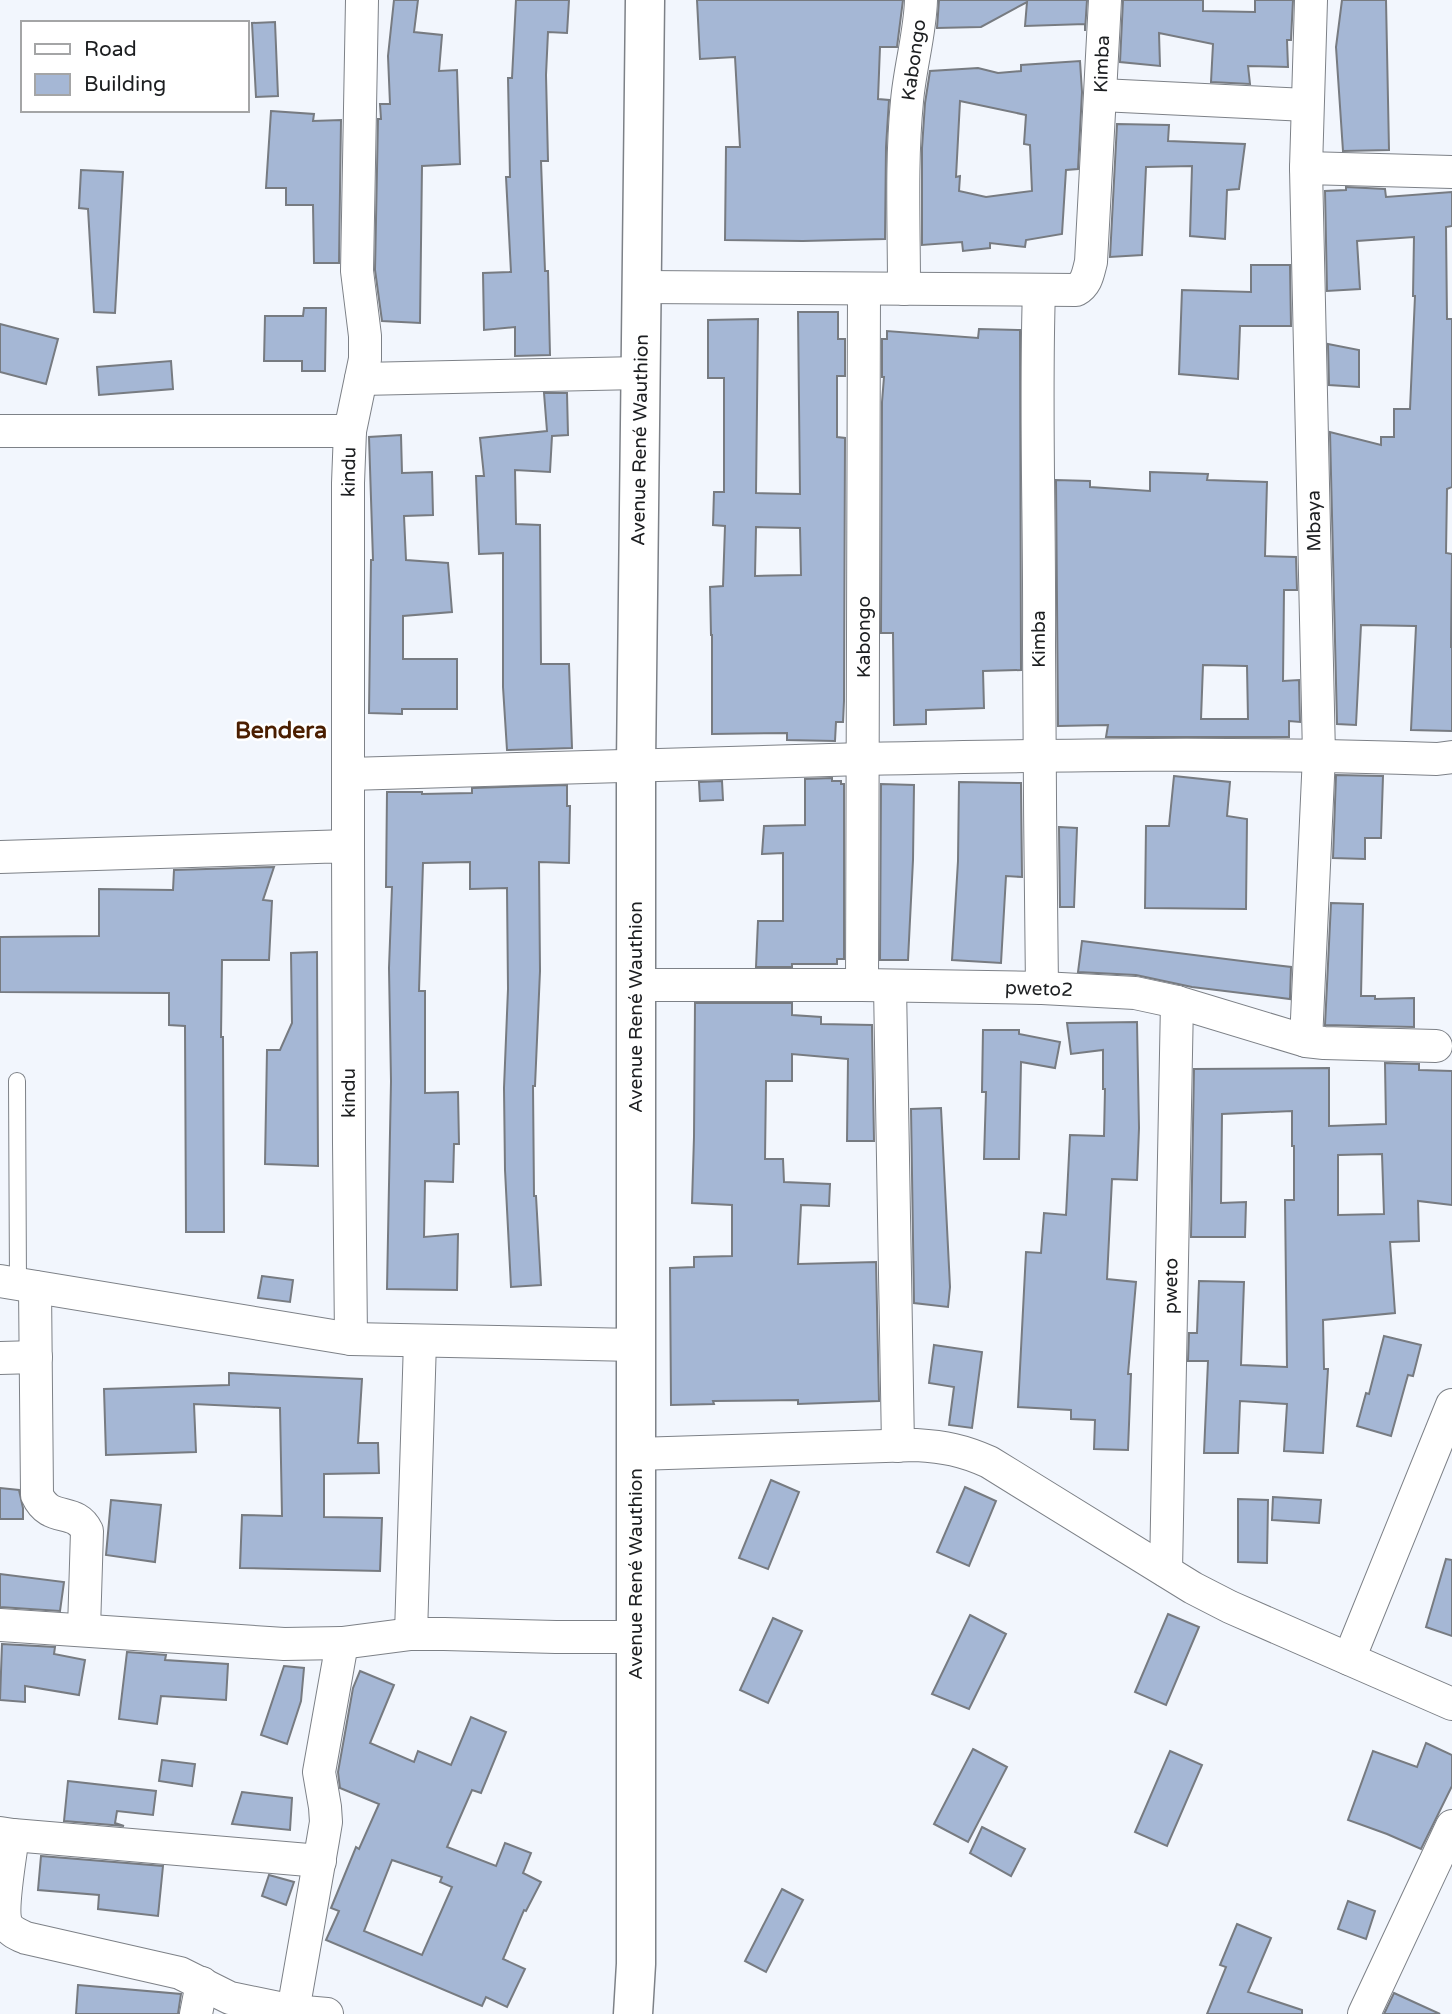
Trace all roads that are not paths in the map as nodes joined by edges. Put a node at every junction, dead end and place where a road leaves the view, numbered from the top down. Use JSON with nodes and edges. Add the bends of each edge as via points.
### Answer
{"nodes":[{"id":1,"x":362,"y":0,"type":"edge"},
{"id":2,"x":645,"y":0,"type":"edge"},
{"id":3,"x":921,"y":0,"type":"edge"},
{"id":4,"x":1105,"y":0,"type":"edge"},
{"id":5,"x":1311,"y":0,"type":"edge"},
{"id":6,"x":1101,"y":95,"type":"junction"},
{"id":7,"x":1307,"y":105,"type":"junction"},
{"id":8,"x":1306,"y":168,"type":"junction"},
{"id":9,"x":1452,"y":172,"type":"edge"},
{"id":10,"x":641,"y":287,"type":"junction"},
{"id":11,"x":864,"y":289,"type":"junction"},
{"id":12,"x":904,"y":289,"type":"junction"},
{"id":13,"x":1039,"y":290,"type":"junction"},
{"id":14,"x":640,"y":373,"type":"junction"},
{"id":15,"x":361,"y":379,"type":"junction"},
{"id":16,"x":0,"y":431,"type":"edge"},
{"id":17,"x":350,"y":431,"type":"junction"},
{"id":18,"x":1039,"y":755,"type":"junction"},
{"id":19,"x":1319,"y":755,"type":"junction"},
{"id":20,"x":1452,"y":757,"type":"edge"},
{"id":21,"x":864,"y":759,"type":"junction"},
{"id":22,"x":636,"y":764,"type":"junction"},
{"id":23,"x":349,"y":774,"type":"junction"},
{"id":24,"x":348,"y":846,"type":"junction"},
{"id":25,"x":0,"y":857,"type":"edge"},
{"id":26,"x":636,"y":985,"type":"junction"},
{"id":27,"x":876,"y":986,"type":"junction"},
{"id":28,"x":1042,"y":988,"type":"junction"},
{"id":29,"x":1177,"y":1002,"type":"junction"},
{"id":30,"x":1306,"y":1041,"type":"junction"},
{"id":31,"x":1436,"y":1045,"type":"dead end"},
{"id":32,"x":17,"y":1081,"type":"dead end"},
{"id":33,"x":18,"y":1284,"type":"edge"},
{"id":34,"x":351,"y":1339,"type":"junction"},
{"id":35,"x":420,"y":1341,"type":"junction"},
{"id":36,"x":635,"y":1345,"type":"junction"},
{"id":37,"x":36,"y":1357,"type":"junction"},
{"id":38,"x":0,"y":1358,"type":"edge"},
{"id":39,"x":1452,"y":1405,"type":"edge"},
{"id":40,"x":898,"y":1446,"type":"junction"},
{"id":41,"x":636,"y":1454,"type":"junction"},
{"id":42,"x":1166,"y":1571,"type":"junction"},
{"id":43,"x":0,"y":1625,"type":"edge"},
{"id":44,"x":84,"y":1629,"type":"junction"},
{"id":45,"x":411,"y":1634,"type":"junction"},
{"id":46,"x":636,"y":1637,"type":"junction"},
{"id":47,"x":342,"y":1643,"type":"junction"},
{"id":48,"x":1349,"y":1659,"type":"junction"},
{"id":49,"x":1452,"y":1704,"type":"edge"},
{"id":50,"x":1452,"y":1826,"type":"edge"},
{"id":51,"x":6,"y":1834,"type":"edge"},
{"id":52,"x":320,"y":1861,"type":"junction"},
{"id":53,"x":202,"y":1983,"type":"junction"},
{"id":54,"x":292,"y":2011,"type":"junction"},
{"id":55,"x":196,"y":2014,"type":"edge"},
{"id":56,"x":327,"y":2014,"type":"edge"},
{"id":57,"x":634,"y":2014,"type":"edge"},
{"id":58,"x":1364,"y":2014,"type":"edge"}],
"edges":[{"from":1,"to":15,"type":"street","name":"kindu","via":[[357,271],[365,335]]},
{"from":2,"to":10,"type":"street","name":"Avenue René Wauthion"},
{"from":3,"to":12,"type":"street","name":"Kabongo","via":[[907,100]]},
{"from":4,"to":6,"type":"street","name":"Kimba"},
{"from":5,"to":7,"type":"street","name":"Mbaya"},
{"from":6,"to":7,"type":"street"},
{"from":6,"to":13,"type":"street","name":"Kimba","via":[[1086,281],[1076,290]]},
{"from":7,"to":8,"type":"street","name":"Mbaya"},
{"from":8,"to":9,"type":"street"},
{"from":8,"to":19,"type":"street","name":"Mbaya"},
{"from":10,"to":11,"type":"street"},
{"from":10,"to":14,"type":"street","name":"Avenue René Wauthion"},
{"from":11,"to":12,"type":"street"},
{"from":11,"to":21,"type":"street","name":"Kabongo"},
{"from":12,"to":13,"type":"street"},
{"from":13,"to":18,"type":"street","name":"Kimba"},
{"from":14,"to":15,"type":"street"},
{"from":14,"to":22,"type":"street","name":"Avenue René Wauthion"},
{"from":15,"to":17,"type":"street","name":"kindu"},
{"from":16,"to":17,"type":"street"},
{"from":17,"to":23,"type":"street","name":"kindu"},
{"from":18,"to":19,"type":"street"},
{"from":18,"to":21,"type":"street"},
{"from":18,"to":28,"type":"street","name":"Kimba"},
{"from":19,"to":20,"type":"street"},
{"from":19,"to":30,"type":"street","name":"Mbaya"},
{"from":21,"to":22,"type":"street"},
{"from":21,"to":27,"type":"street","name":"Kabongo"},
{"from":22,"to":23,"type":"street"},
{"from":22,"to":26,"type":"street","name":"Avenue René Wauthion"},
{"from":23,"to":24,"type":"street","name":"kindu"},
{"from":24,"to":25,"type":"street"},
{"from":24,"to":34,"type":"street","name":"kindu"},
{"from":26,"to":27,"type":"street","name":"pweto2"},
{"from":26,"to":36,"type":"street","name":"Avenue René Wauthion"},
{"from":27,"to":28,"type":"street","name":"pweto2"},
{"from":27,"to":40,"type":"street","name":"Kabongo"},
{"from":28,"to":29,"type":"street","name":"pweto2","via":[[1135,993]]},
{"from":29,"to":30,"type":"street","name":"pweto2"},
{"from":29,"to":42,"type":"street","name":"pweto"},
{"from":30,"to":31,"type":"street","name":"pweto2"},
{"from":32,"to":33,"type":"lane"},
{"from":33,"to":34,"type":"street"},
{"from":33,"to":37,"type":"street"},
{"from":34,"to":35,"type":"street"},
{"from":35,"to":36,"type":"street"},
{"from":35,"to":45,"type":"street"},
{"from":36,"to":41,"type":"street","name":"Avenue René Wauthion"},
{"from":37,"to":38,"type":"street"},
{"from":37,"to":44,"type":"street","via":[[37,1495],[50,1512],[82,1522],[87,1531]]},
{"from":39,"to":48,"type":"street"},
{"from":40,"to":41,"type":"street"},
{"from":40,"to":42,"type":"street","via":[[968,1452]]},
{"from":41,"to":46,"type":"street","name":"Avenue René Wauthion"},
{"from":42,"to":48,"type":"street","via":[[1230,1607]]},
{"from":43,"to":44,"type":"street"},
{"from":44,"to":47,"type":"street","via":[[284,1644]]},
{"from":45,"to":46,"type":"street"},
{"from":45,"to":47,"type":"street"},
{"from":46,"to":57,"type":"street","name":"Avenue René Wauthion"},
{"from":47,"to":52,"type":"street","via":[[318,1772],[326,1822]]},
{"from":48,"to":49,"type":"street"},
{"from":50,"to":58,"type":"street"},
{"from":51,"to":52,"type":"street"},
{"from":51,"to":53,"type":"street","via":[[5,1908],[7,1925],[14,1933],[160,1967]]},
{"from":52,"to":54,"type":"street"},
{"from":53,"to":54,"type":"street","via":[[230,1998]]},
{"from":53,"to":55,"type":"street"},
{"from":54,"to":56,"type":"street"}]}
